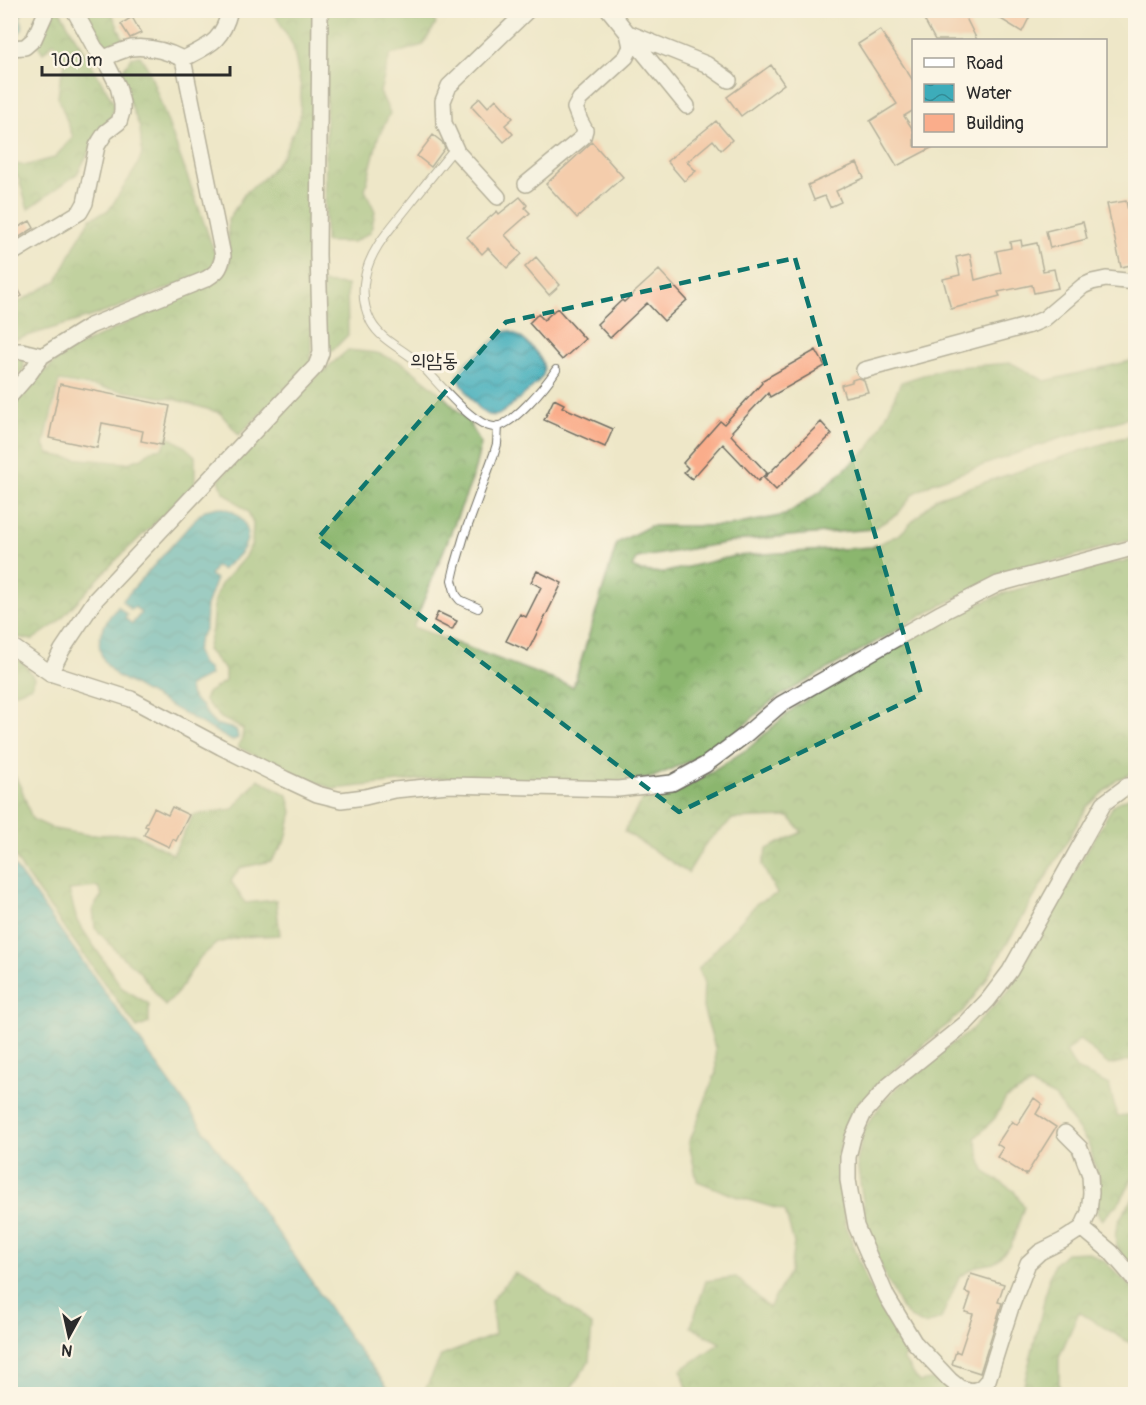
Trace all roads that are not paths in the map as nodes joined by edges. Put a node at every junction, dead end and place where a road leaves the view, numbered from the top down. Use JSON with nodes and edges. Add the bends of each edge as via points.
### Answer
{"nodes":[{"id":1,"x":47,"y":10,"type":"edge"},
{"id":2,"x":75,"y":10,"type":"edge"},
{"id":3,"x":230,"y":10,"type":"edge"},
{"id":4,"x":320,"y":10,"type":"edge"},
{"id":5,"x":528,"y":10,"type":"edge"},
{"id":6,"x":609,"y":10,"type":"edge"},
{"id":7,"x":628,"y":33,"type":"junction"},
{"id":8,"x":10,"y":48,"type":"edge"},
{"id":9,"x":104,"y":58,"type":"junction"},
{"id":10,"x":183,"y":59,"type":"junction"},
{"id":11,"x":729,"y":80,"type":"dead end"},
{"id":12,"x":687,"y":106,"type":"dead end"},
{"id":13,"x":455,"y":148,"type":"junction"},
{"id":14,"x":526,"y":184,"type":"dead end"},
{"id":15,"x":498,"y":197,"type":"dead end"},
{"id":16,"x":14,"y":252,"type":"dead end"},
{"id":17,"x":1136,"y":282,"type":"edge"},
{"id":18,"x":10,"y":351,"type":"edge"},
{"id":19,"x":42,"y":356,"type":"junction"},
{"id":20,"x":556,"y":370,"type":"dead end"},
{"id":21,"x":864,"y":370,"type":"dead end"},
{"id":22,"x":10,"y":396,"type":"edge"},
{"id":23,"x":498,"y":426,"type":"junction"},
{"id":24,"x":1136,"y":547,"type":"edge"},
{"id":25,"x":478,"y":608,"type":"dead end"},
{"id":26,"x":10,"y":645,"type":"edge"},
{"id":27,"x":50,"y":673,"type":"junction"},
{"id":28,"x":1136,"y":785,"type":"edge"},
{"id":29,"x":1065,"y":1133,"type":"dead end"},
{"id":30,"x":1082,"y":1228,"type":"junction"},
{"id":31,"x":1136,"y":1281,"type":"edge"}],
"edges":[{"from":1,"to":8,"type":"street","via":[[34,39],[25,47]]},
{"from":2,"to":9,"type":"street"},
{"from":3,"to":10,"type":"street","via":[[218,39]]},
{"from":4,"to":27,"type":"street","via":[[321,353],[316,366],[96,599]]},
{"from":5,"to":13,"type":"street","via":[[449,86],[443,101],[444,123]]},
{"from":6,"to":7,"type":"street"},
{"from":7,"to":11,"type":"street","via":[[706,64]]},
{"from":7,"to":12,"type":"street"},
{"from":7,"to":14,"type":"street","via":[[631,47],[626,57],[575,108],[585,130],[583,137]]},
{"from":9,"to":10,"type":"street","via":[[130,48],[158,50]]},
{"from":9,"to":16,"type":"street","via":[[118,86],[122,112],[119,122],[97,146],[83,208]]},
{"from":10,"to":19,"type":"street","via":[[221,245],[221,265],[206,279],[90,326]]},
{"from":13,"to":15,"type":"street"},
{"from":13,"to":23,"type":"lane","via":[[374,252],[364,279],[366,308],[377,331],[422,366],[481,423]]},
{"from":17,"to":21,"type":"street","via":[[1092,282],[1044,319],[1030,325]]},
{"from":18,"to":19,"type":"street"},
{"from":19,"to":22,"type":"street"},
{"from":20,"to":23,"type":"lane","via":[[533,399]]},
{"from":23,"to":25,"type":"lane","via":[[494,454],[452,580],[460,600]]},
{"from":24,"to":27,"type":"street","via":[[999,584],[939,614],[781,704],[744,736],[672,783],[618,789],[448,785],[341,800],[285,779],[131,699]]},
{"from":26,"to":27,"type":"street"},
{"from":28,"to":30,"type":"street","via":[[1127,786],[1104,803],[1010,971],[988,1000],[966,1023],[888,1085],[864,1113],[848,1156],[856,1226],[887,1296],[914,1342],[960,1388],[972,1391],[988,1380],[1028,1263]]},
{"from":29,"to":30,"type":"street","via":[[1080,1148],[1090,1175],[1089,1212]]},
{"from":30,"to":31,"type":"street","via":[[1111,1252]]}]}
